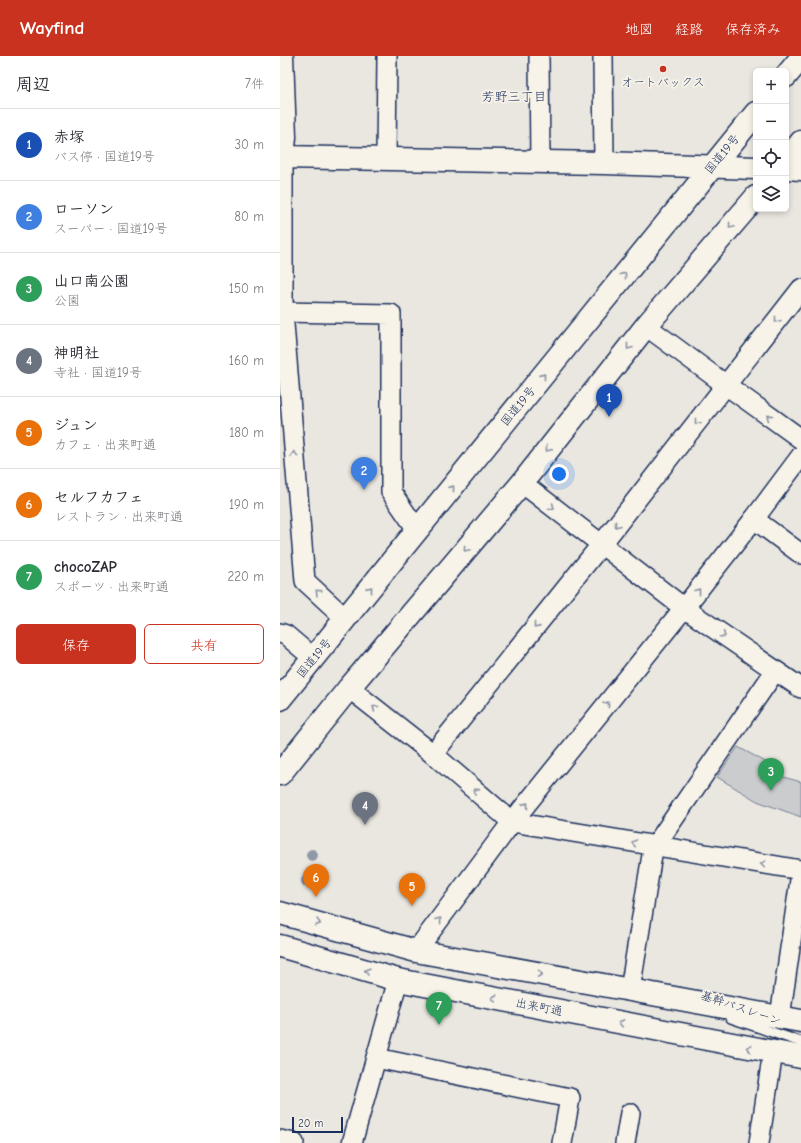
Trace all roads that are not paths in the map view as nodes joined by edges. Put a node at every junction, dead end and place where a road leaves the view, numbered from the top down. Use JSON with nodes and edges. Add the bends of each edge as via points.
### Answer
{"nodes":[{"id":1,"x":282,"y":56,"type":"edge"},
{"id":2,"x":387,"y":56,"type":"edge"},
{"id":3,"x":539,"y":56,"type":"edge"},
{"id":4,"x":603,"y":56,"type":"edge"},
{"id":5,"x":801,"y":58,"type":"edge"},
{"id":6,"x":789,"y":72,"type":"edge"},
{"id":7,"x":753,"y":117,"type":"edge"},
{"id":8,"x":801,"y":142,"type":"edge"},
{"id":9,"x":282,"y":157,"type":"edge"},
{"id":10,"x":789,"y":157,"type":"edge"},
{"id":11,"x":386,"y":160,"type":"junction"},
{"id":12,"x":540,"y":162,"type":"junction"},
{"id":13,"x":604,"y":163,"type":"junction"},
{"id":14,"x":712,"y":167,"type":"junction"},
{"id":15,"x":753,"y":168,"type":"edge"},
{"id":16,"x":789,"y":168,"type":"edge"},
{"id":17,"x":801,"y":169,"type":"edge"},
{"id":18,"x":753,"y":201,"type":"edge"},
{"id":19,"x":801,"y":289,"type":"edge"},
{"id":20,"x":281,"y":312,"type":"edge"},
{"id":21,"x":646,"y":326,"type":"junction"},
{"id":22,"x":726,"y":386,"type":"junction"},
{"id":23,"x":801,"y":439,"type":"edge"},
{"id":24,"x":801,"y":456,"type":"edge"},
{"id":25,"x":522,"y":483,"type":"junction"},
{"id":26,"x":288,"y":484,"type":"edge"},
{"id":27,"x":754,"y":519,"type":"junction"},
{"id":28,"x":418,"y":531,"type":"junction"},
{"id":29,"x":601,"y":545,"type":"junction"},
{"id":30,"x":801,"y":554,"type":"edge"},
{"id":31,"x":684,"y":608,"type":"junction"},
{"id":32,"x":346,"y":619,"type":"junction"},
{"id":33,"x":280,"y":633,"type":"edge"},
{"id":34,"x":313,"y":658,"type":"junction"},
{"id":35,"x":775,"y":671,"type":"junction"},
{"id":36,"x":349,"y":688,"type":"junction"},
{"id":37,"x":801,"y":688,"type":"edge"},
{"id":38,"x":280,"y":699,"type":"edge"},
{"id":39,"x":433,"y":754,"type":"junction"},
{"id":40,"x":280,"y":774,"type":"edge"},
{"id":41,"x":512,"y":822,"type":"junction"},
{"id":42,"x":655,"y":846,"type":"junction"},
{"id":43,"x":801,"y":871,"type":"edge"},
{"id":44,"x":280,"y":913,"type":"edge"},
{"id":45,"x":280,"y":946,"type":"edge"},
{"id":46,"x":416,"y":951,"type":"junction"},
{"id":47,"x":398,"y":980,"type":"junction"},
{"id":48,"x":630,"y":990,"type":"junction"},
{"id":49,"x":672,"y":998,"type":"junction"},
{"id":50,"x":791,"y":1019,"type":"edge"},
{"id":51,"x":801,"y":1042,"type":"edge"},
{"id":52,"x":774,"y":1052,"type":"junction"},
{"id":53,"x":376,"y":1058,"type":"junction"},
{"id":54,"x":801,"y":1058,"type":"edge"},
{"id":55,"x":630,"y":1113,"type":"dead end"},
{"id":56,"x":280,"y":1140,"type":"edge"},
{"id":57,"x":294,"y":1143,"type":"edge"},
{"id":58,"x":352,"y":1143,"type":"edge"},
{"id":59,"x":562,"y":1143,"type":"edge"},
{"id":60,"x":625,"y":1143,"type":"edge"},
{"id":61,"x":759,"y":1143,"type":"edge"}],
"edges":[{"from":1,"to":9,"type":"main road","via":[[285,137]]},
{"from":2,"to":11,"type":"street"},
{"from":3,"to":12,"type":"street"},
{"from":4,"to":13,"type":"street"},
{"from":5,"to":6,"type":"main road"},
{"from":7,"to":14,"type":"main road","name":"国道19号"},
{"from":8,"to":10,"type":"main road"},
{"from":9,"to":11,"type":"main road"},
{"from":9,"to":20,"type":"street"},
{"from":11,"to":12,"type":"main road"},
{"from":12,"to":13,"type":"main road"},
{"from":13,"to":14,"type":"main road"},
{"from":14,"to":15,"type":"main road"},
{"from":28,"to":14,"type":"main road","name":"国道19号","one_way":true},
{"from":16,"to":17,"type":"main road"},
{"from":18,"to":21,"type":"main road","one_way":true},
{"from":19,"to":22,"type":"street","one_way":true},
{"from":26,"to":20,"type":"street","one_way":true},
{"from":20,"to":28,"type":"street","via":[[391,314],[391,492]]},
{"from":21,"to":22,"type":"street"},
{"from":21,"to":25,"type":"main road","one_way":true},
{"from":23,"to":22,"type":"street","one_way":true},
{"from":22,"to":29,"type":"street","one_way":true},
{"from":24,"to":27,"type":"street"},
{"from":25,"to":29,"type":"street","one_way":true},
{"from":25,"to":36,"type":"main road","one_way":true},
{"from":32,"to":26,"type":"street","one_way":true,"via":[[305,581]]},
{"from":27,"to":30,"type":"street"},
{"from":31,"to":27,"type":"street","one_way":true},
{"from":32,"to":28,"type":"main road","name":"国道19号","one_way":true},
{"from":29,"to":31,"type":"street"},
{"from":29,"to":39,"type":"street","one_way":true},
{"from":31,"to":35,"type":"street","one_way":true},
{"from":41,"to":31,"type":"street","one_way":true},
{"from":32,"to":34,"type":"main road","name":"国道19号"},
{"from":33,"to":34,"type":"street","via":[[286,635]]},
{"from":34,"to":38,"type":"main road","name":"国道19号"},
{"from":35,"to":37,"type":"street"},
{"from":35,"to":42,"type":"street"},
{"from":39,"to":36,"type":"street","one_way":true},
{"from":36,"to":40,"type":"main road"},
{"from":41,"to":39,"type":"street","one_way":true},
{"from":42,"to":41,"type":"street","one_way":true},
{"from":46,"to":41,"type":"street","one_way":true},
{"from":43,"to":42,"type":"street","one_way":true},
{"from":42,"to":48,"type":"street"},
{"from":43,"to":50,"type":"street"},
{"from":44,"to":46,"type":"main road","one_way":true},
{"from":47,"to":45,"type":"main road","name":"出来町通","one_way":true},
{"from":46,"to":48,"type":"main road","one_way":true},
{"from":52,"to":47,"type":"main road","name":"出来町通","one_way":true},
{"from":47,"to":53,"type":"street"},
{"from":48,"to":49,"type":"main road"},
{"from":49,"to":50,"type":"main road"},
{"from":49,"to":51,"type":"lane","name":"基幹バスレーン"},
{"from":52,"to":54,"type":"main road","name":"出来町通"},
{"from":52,"to":61,"type":"street"},
{"from":53,"to":58,"type":"street"},
{"from":53,"to":59,"type":"street","via":[[570,1098]]},
{"from":55,"to":60,"type":"street"},
{"from":56,"to":57,"type":"street"}]}
